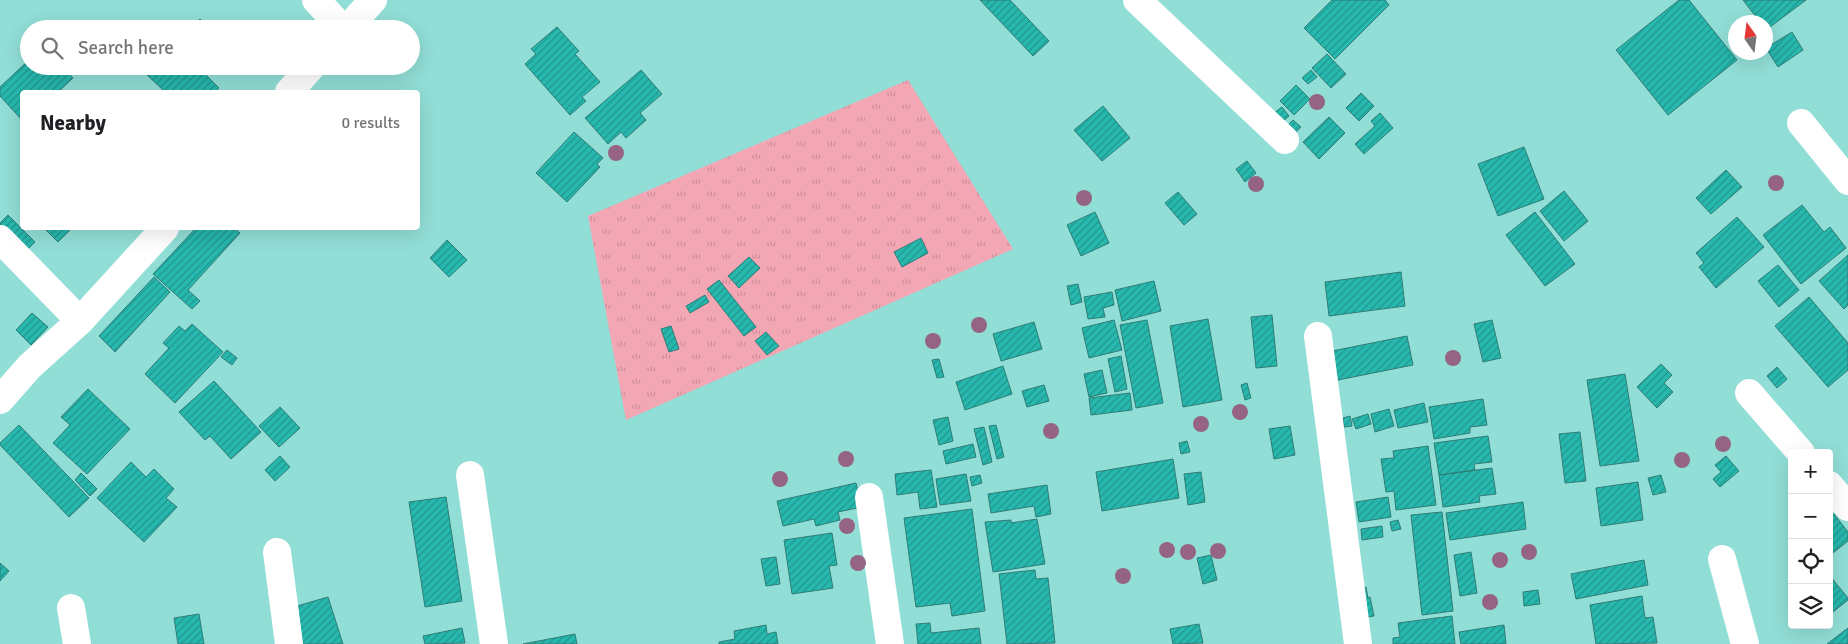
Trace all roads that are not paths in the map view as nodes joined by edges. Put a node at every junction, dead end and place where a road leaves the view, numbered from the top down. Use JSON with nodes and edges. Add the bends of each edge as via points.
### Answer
{"nodes":[{"id":1,"x":316,"y":0,"type":"edge"},
{"id":2,"x":373,"y":0,"type":"edge"},
{"id":3,"x":1137,"y":0,"type":"edge"},
{"id":4,"x":335,"y":20,"type":"edge"},
{"id":5,"x":355,"y":20,"type":"edge"},
{"id":6,"x":304,"y":75,"type":"edge"},
{"id":7,"x":290,"y":90,"type":"edge"},
{"id":8,"x":1801,"y":123,"type":"dead end"},
{"id":9,"x":1285,"y":140,"type":"dead end"},
{"id":10,"x":1848,"y":180,"type":"edge"},
{"id":11,"x":163,"y":230,"type":"edge"},
{"id":12,"x":0,"y":239,"type":"edge"},
{"id":13,"x":80,"y":321,"type":"junction"},
{"id":14,"x":1318,"y":336,"type":"dead end"},
{"id":15,"x":1750,"y":393,"type":"dead end"},
{"id":16,"x":0,"y":400,"type":"edge"},
{"id":17,"x":1798,"y":449,"type":"edge"},
{"id":18,"x":470,"y":475,"type":"dead end"},
{"id":19,"x":1833,"y":490,"type":"edge"},
{"id":20,"x":869,"y":497,"type":"dead end"},
{"id":21,"x":1848,"y":507,"type":"edge"},
{"id":22,"x":277,"y":552,"type":"dead end"},
{"id":23,"x":1722,"y":559,"type":"dead end"},
{"id":24,"x":71,"y":608,"type":"dead end"},
{"id":25,"x":77,"y":644,"type":"edge"},
{"id":26,"x":289,"y":644,"type":"edge"},
{"id":27,"x":494,"y":644,"type":"edge"},
{"id":28,"x":890,"y":644,"type":"edge"},
{"id":29,"x":1358,"y":644,"type":"edge"},
{"id":30,"x":1745,"y":644,"type":"edge"}],
"edges":[{"from":1,"to":4,"type":"street"},
{"from":2,"to":5,"type":"street"},
{"from":3,"to":9,"type":"street"},
{"from":6,"to":7,"type":"street"},
{"from":8,"to":10,"type":"street"},
{"from":11,"to":13,"type":"street"},
{"from":12,"to":13,"type":"street"},
{"from":13,"to":16,"type":"street","via":[[30,366]]},
{"from":14,"to":29,"type":"street"},
{"from":15,"to":17,"type":"street"},
{"from":18,"to":27,"type":"street"},
{"from":19,"to":21,"type":"street"},
{"from":20,"to":28,"type":"street"},
{"from":22,"to":26,"type":"street"},
{"from":23,"to":30,"type":"street"},
{"from":24,"to":25,"type":"street"}]}
